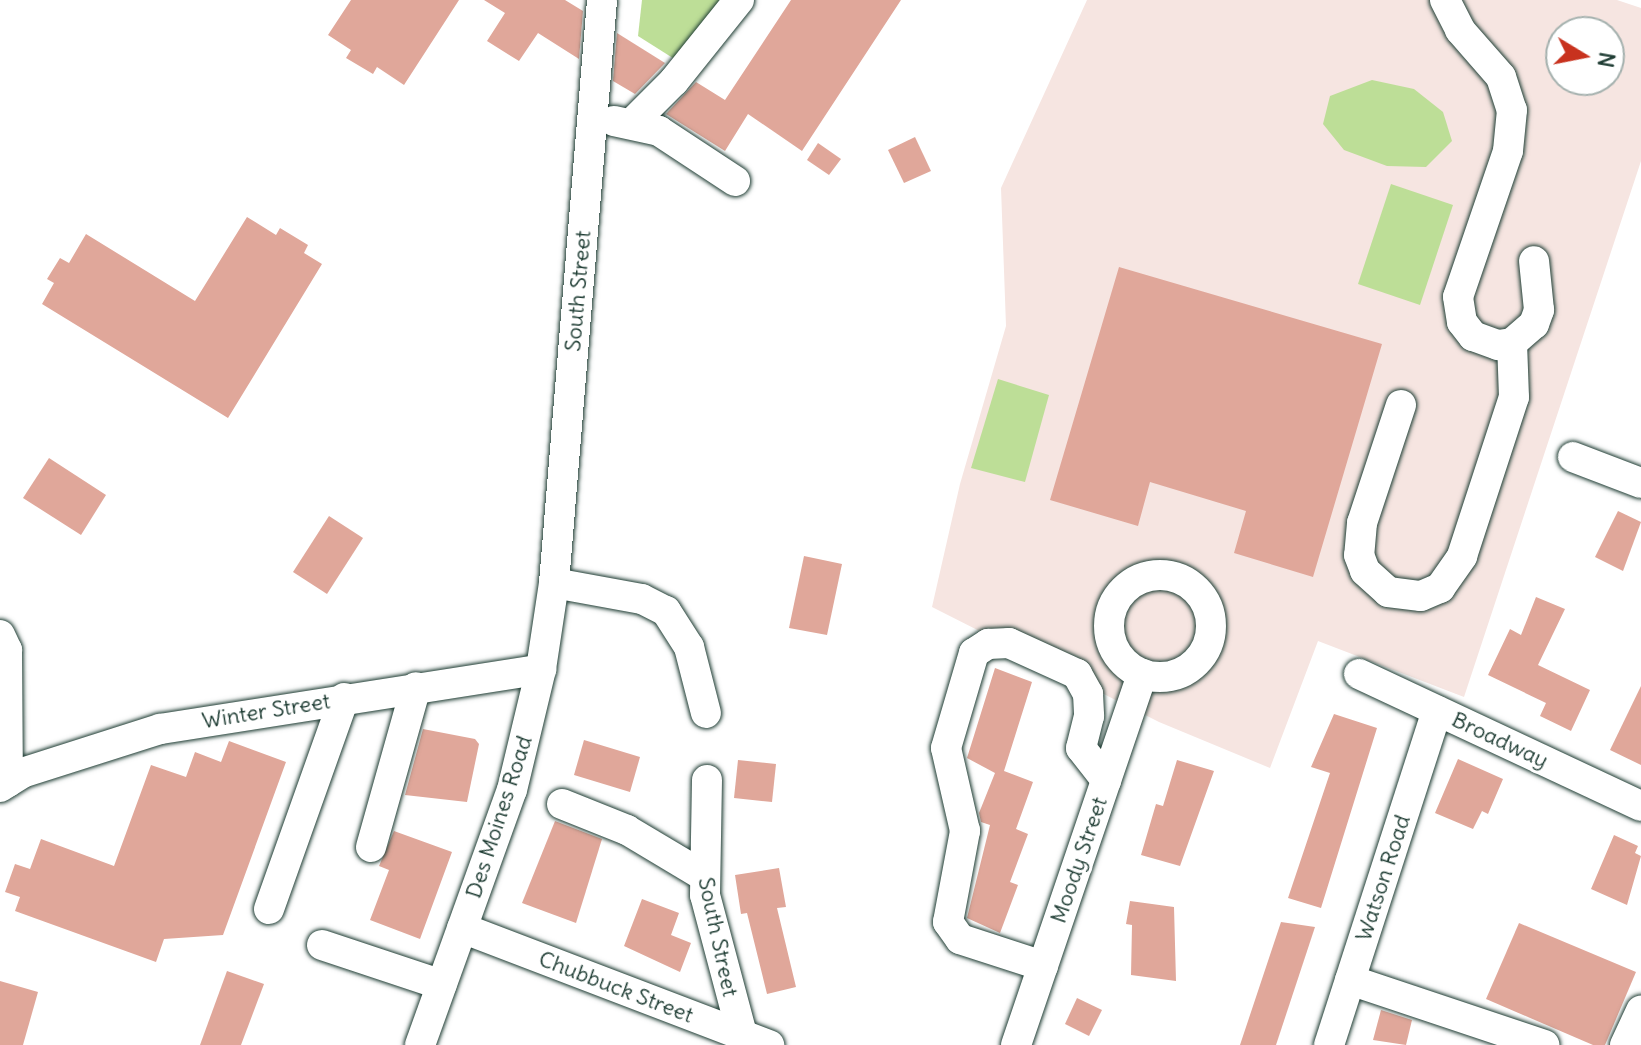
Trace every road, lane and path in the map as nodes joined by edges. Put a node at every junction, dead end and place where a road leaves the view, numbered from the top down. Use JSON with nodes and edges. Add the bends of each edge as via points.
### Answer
{"nodes":[{"id":1,"x":602,"y":0,"type":"edge"},
{"id":2,"x":739,"y":0,"type":"edge"},
{"id":3,"x":1445,"y":0,"type":"edge"},
{"id":4,"x":592,"y":120,"type":"junction"},
{"id":5,"x":633,"y":122,"type":"junction"},
{"id":6,"x":735,"y":181,"type":"dead end"},
{"id":7,"x":1534,"y":261,"type":"dead end"},
{"id":8,"x":1512,"y":343,"type":"junction"},
{"id":9,"x":1401,"y":405,"type":"dead end"},
{"id":10,"x":1573,"y":457,"type":"dead end"},
{"id":11,"x":1641,"y":483,"type":"edge"},
{"id":12,"x":554,"y":583,"type":"junction"},
{"id":13,"x":0,"y":635,"type":"edge"},
{"id":14,"x":541,"y":669,"type":"junction"},
{"id":15,"x":1142,"y":674,"type":"dead end"},
{"id":16,"x":1359,"y":674,"type":"dead end"},
{"id":17,"x":416,"y":687,"type":"junction"},
{"id":18,"x":344,"y":698,"type":"junction"},
{"id":19,"x":1437,"y":711,"type":"junction"},
{"id":20,"x":706,"y":713,"type":"dead end"},
{"id":21,"x":707,"y":780,"type":"dead end"},
{"id":22,"x":1106,"y":780,"type":"junction"},
{"id":23,"x":4,"y":784,"type":"edge"},
{"id":24,"x":562,"y":804,"type":"dead end"},
{"id":25,"x":1641,"y":806,"type":"edge"},
{"id":26,"x":371,"y":847,"type":"dead end"},
{"id":27,"x":704,"y":876,"type":"junction"},
{"id":28,"x":269,"y":909,"type":"dead end"},
{"id":29,"x":462,"y":928,"type":"junction"},
{"id":30,"x":322,"y":945,"type":"dead end"},
{"id":31,"x":1043,"y":966,"type":"junction"},
{"id":32,"x":1350,"y":980,"type":"junction"},
{"id":33,"x":442,"y":985,"type":"junction"},
{"id":34,"x":1641,"y":1010,"type":"edge"},
{"id":35,"x":752,"y":1042,"type":"edge"},
{"id":36,"x":420,"y":1045,"type":"edge"},
{"id":37,"x":1016,"y":1045,"type":"edge"},
{"id":38,"x":1329,"y":1045,"type":"edge"},
{"id":39,"x":1544,"y":1045,"type":"edge"},
{"id":40,"x":1625,"y":1045,"type":"edge"}],
"edges":[{"from":1,"to":4,"type":"street","name":"South Street"},
{"from":2,"to":5,"type":"street","via":[[674,81]]},
{"from":3,"to":8,"type":"street","via":[[1460,30],[1501,77],[1512,110],[1508,151],[1458,310],[1473,336],[1498,345]]},
{"from":4,"to":5,"type":"street"},
{"from":4,"to":12,"type":"street","name":"South Street"},
{"from":5,"to":6,"type":"street","via":[[659,131]]},
{"from":7,"to":8,"type":"street","via":[[1539,310],[1534,324]]},
{"from":8,"to":9,"type":"street","via":[[1514,397],[1462,556],[1440,588],[1421,596],[1388,592],[1365,571],[1359,555],[1362,523]]},
{"from":10,"to":11,"type":"street"},
{"from":12,"to":14,"type":"street","name":"Des Moines Road"},
{"from":12,"to":20,"type":"street","via":[[642,599],[666,611],[689,647]]},
{"from":13,"to":23,"type":"street","via":[[7,650]]},
{"from":14,"to":17,"type":"street","name":"Winter Street"},
{"from":14,"to":29,"type":"street","name":"Des Moines Road","via":[[523,754]]},
{"from":15,"to":22,"type":"street","name":"Moody Street"},
{"from":16,"to":19,"type":"street","name":"Broadway"},
{"from":17,"to":18,"type":"street","name":"Winter Street"},
{"from":17,"to":26,"type":"street"},
{"from":18,"to":23,"type":"street","name":"Winter Street","via":[[160,729],[73,755]]},
{"from":18,"to":28,"type":"street"},
{"from":19,"to":25,"type":"street","name":"Broadway"},
{"from":19,"to":32,"type":"street","name":"Watson Road"},
{"from":21,"to":27,"type":"street","name":"South Street"},
{"from":22,"to":31,"type":"street","name":"Moody Street"},
{"from":22,"to":31,"type":"street","via":[[1081,748],[1088,694],[1077,674],[1009,643],[988,644],[974,653],[946,748],[965,831],[948,922],[960,939]]},
{"from":24,"to":27,"type":"street","via":[[627,830]]},
{"from":27,"to":35,"type":"street","name":"South Street","via":[[715,943]]},
{"from":29,"to":33,"type":"street","name":"Des Moines Road"},
{"from":29,"to":35,"type":"street","name":"Chubbuck Street"},
{"from":30,"to":33,"type":"street"},
{"from":31,"to":37,"type":"street","name":"Moody Street"},
{"from":32,"to":38,"type":"street","name":"Watson Road"},
{"from":32,"to":39,"type":"street"},
{"from":33,"to":36,"type":"street","name":"Des Moines Road"},
{"from":34,"to":40,"type":"street"}]}
